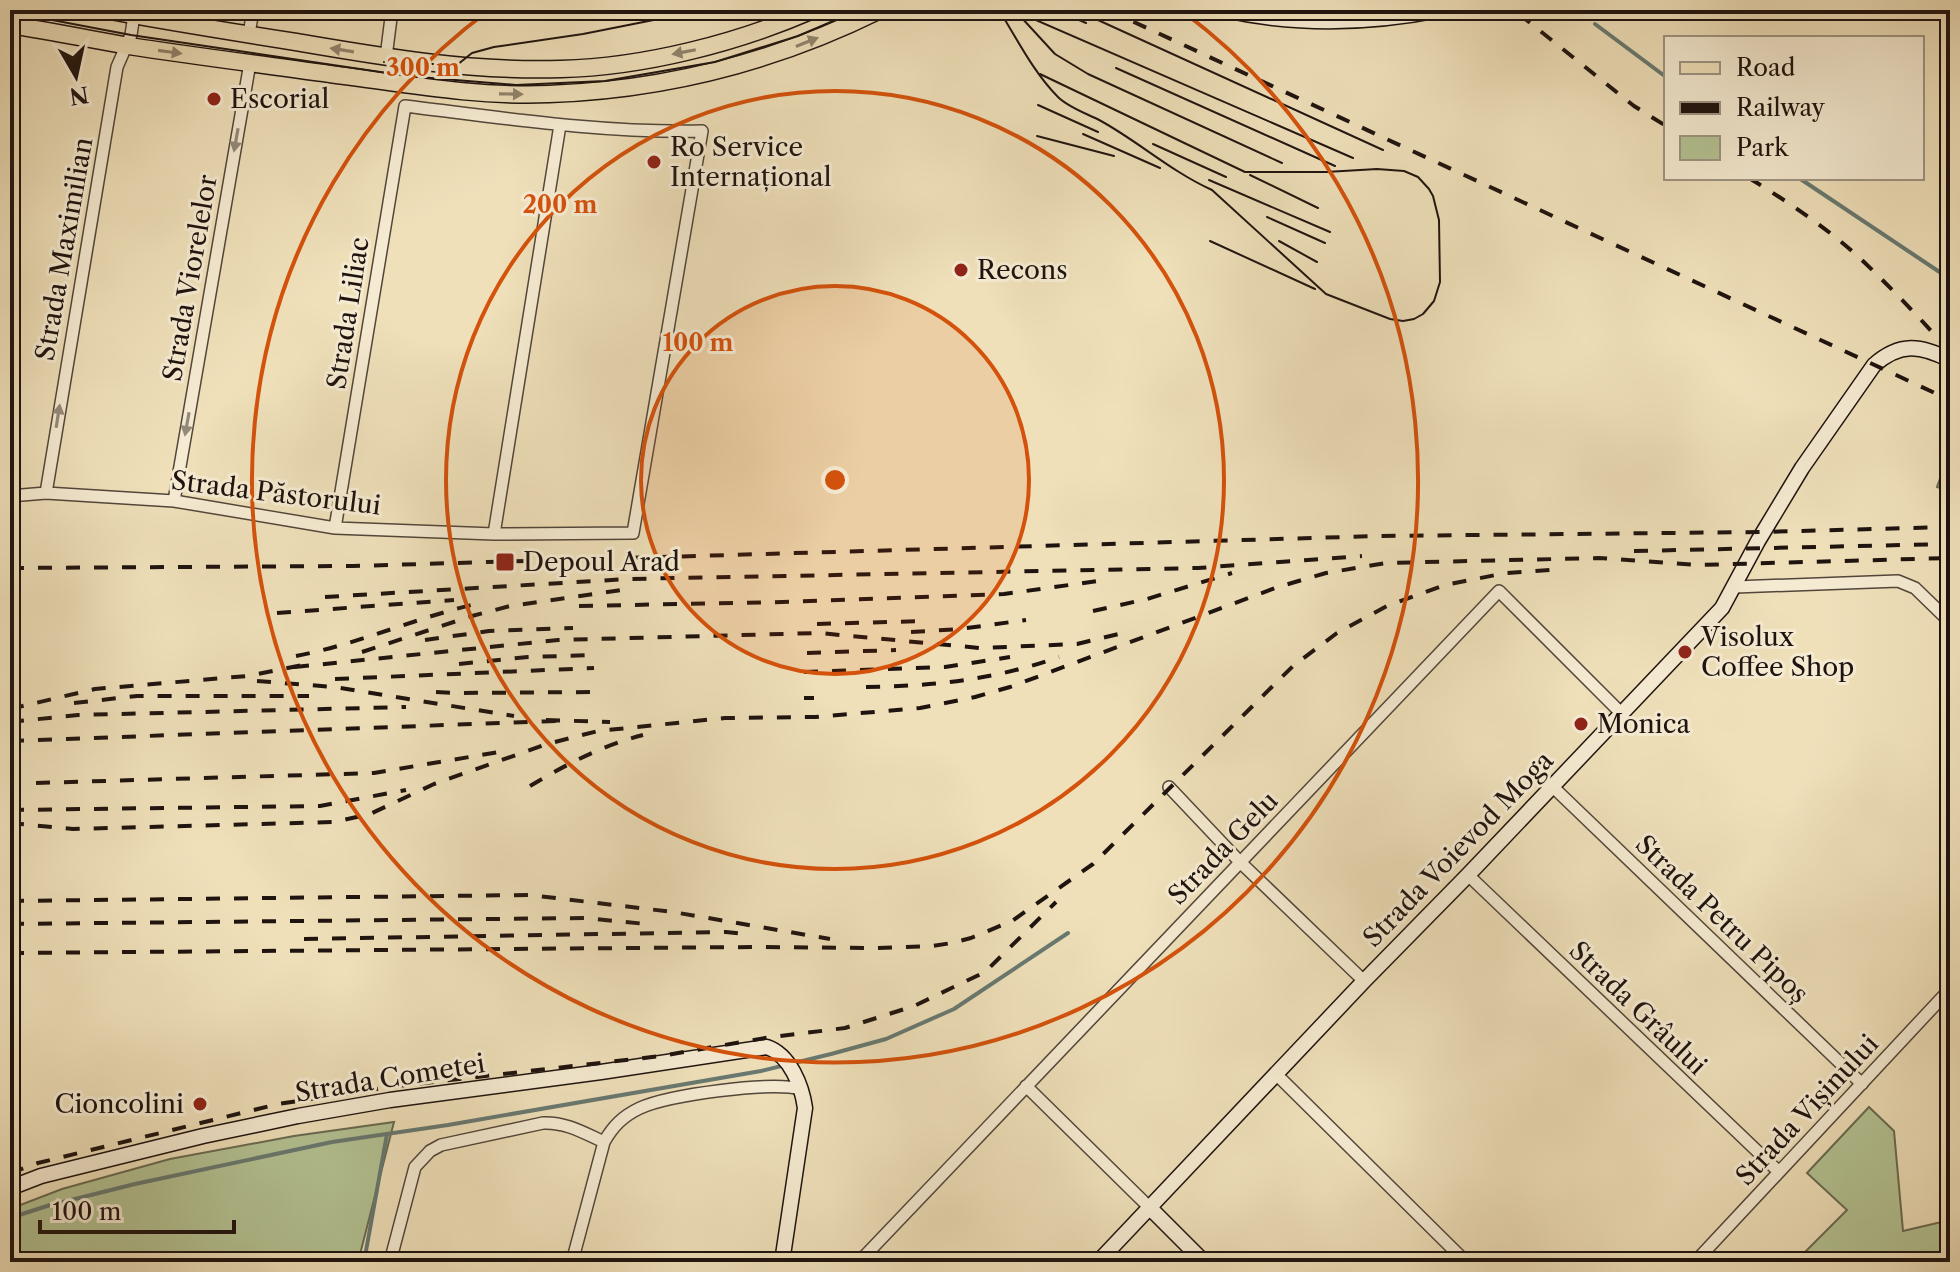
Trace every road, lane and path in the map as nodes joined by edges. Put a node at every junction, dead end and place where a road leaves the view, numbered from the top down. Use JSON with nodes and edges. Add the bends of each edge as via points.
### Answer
{"nodes":[{"id":1,"x":105,"y":10,"type":"edge"},
{"id":2,"x":253,"y":10,"type":"edge"},
{"id":3,"x":392,"y":10,"type":"edge"},
{"id":4,"x":813,"y":10,"type":"edge"},
{"id":5,"x":880,"y":10,"type":"edge"},
{"id":6,"x":1225,"y":10,"type":"edge"},
{"id":7,"x":1440,"y":10,"type":"edge"},
{"id":8,"x":134,"y":15,"type":"junction"},
{"id":9,"x":10,"y":25,"type":"edge"},
{"id":10,"x":249,"y":34,"type":"junction"},
{"id":11,"x":127,"y":46,"type":"junction"},
{"id":12,"x":386,"y":57,"type":"junction"},
{"id":13,"x":250,"y":63,"type":"junction"},
{"id":14,"x":560,"y":125,"type":"junction"},
{"id":15,"x":1950,"y":360,"type":"edge"},
{"id":16,"x":46,"y":493,"type":"junction"},
{"id":17,"x":10,"y":496,"type":"edge"},
{"id":18,"x":174,"y":501,"type":"junction"},
{"id":19,"x":335,"y":528,"type":"junction"},
{"id":20,"x":494,"y":534,"type":"junction"},
{"id":21,"x":1735,"y":587,"type":"junction"},
{"id":22,"x":1950,"y":622,"type":"edge"},
{"id":23,"x":1622,"y":714,"type":"junction"},
{"id":24,"x":1552,"y":786,"type":"junction"},
{"id":25,"x":1169,"y":787,"type":"dead end"},
{"id":26,"x":1240,"y":862,"type":"junction"},
{"id":27,"x":1468,"y":875,"type":"junction"},
{"id":28,"x":1364,"y":981,"type":"junction"},
{"id":29,"x":1950,"y":989,"type":"edge"},
{"id":30,"x":1276,"y":1074,"type":"junction"},
{"id":31,"x":798,"y":1083,"type":"junction"},
{"id":32,"x":1862,"y":1084,"type":"junction"},
{"id":33,"x":1026,"y":1086,"type":"junction"},
{"id":34,"x":604,"y":1142,"type":"junction"},
{"id":35,"x":1779,"y":1172,"type":"junction"},
{"id":36,"x":10,"y":1188,"type":"edge"},
{"id":37,"x":1149,"y":1207,"type":"junction"},
{"id":38,"x":1708,"y":1248,"type":"junction"},
{"id":39,"x":390,"y":1262,"type":"edge"},
{"id":40,"x":572,"y":1262,"type":"edge"},
{"id":41,"x":782,"y":1262,"type":"edge"},
{"id":42,"x":859,"y":1262,"type":"edge"},
{"id":43,"x":1098,"y":1262,"type":"edge"},
{"id":44,"x":1204,"y":1262,"type":"edge"},
{"id":45,"x":1466,"y":1262,"type":"edge"},
{"id":46,"x":1695,"y":1262,"type":"edge"},
{"id":47,"x":1711,"y":1262,"type":"edge"}],
"edges":[{"from":1,"to":8,"type":"main road"},
{"from":2,"to":10,"type":"street"},
{"from":3,"to":12,"type":"street"},
{"from":4,"to":12,"type":"main road","one_way":true,"via":[[700,49],[561,69],[471,67]]},
{"from":13,"to":5,"type":"main road","one_way":true,"via":[[460,92],[547,95],[621,89],[765,58]]},
{"from":6,"to":7,"type":"street","via":[[1338,21]]},
{"from":8,"to":10,"type":"main road"},
{"from":8,"to":11,"type":"street","name":"Strada Maximilian"},
{"from":9,"to":11,"type":"main road"},
{"from":12,"to":10,"type":"main road","one_way":true},
{"from":11,"to":13,"type":"main road","one_way":true},
{"from":16,"to":11,"type":"street","name":"Strada Maximilian","one_way":true,"via":[[117,67]]},
{"from":13,"to":18,"type":"street","name":"Strada Viorelelor","one_way":true},
{"from":14,"to":19,"type":"street","name":"Strada Liliac","via":[[405,106]]},
{"from":14,"to":20,"type":"street"},
{"from":14,"to":20,"type":"street","name":"Strada Păstorului","via":[[702,131],[633,533]]},
{"from":15,"to":21,"type":"street","name":"Strada Voievod Moga","via":[[1909,348],[1874,365],[1802,468]]},
{"from":16,"to":17,"type":"street","name":"Strada Păstorului"},
{"from":16,"to":18,"type":"street","name":"Strada Păstorului"},
{"from":18,"to":19,"type":"street","name":"Strada Păstorului"},
{"from":19,"to":20,"type":"street","name":"Strada Păstorului"},
{"from":21,"to":22,"type":"street","via":[[1898,581],[1915,588]]},
{"from":21,"to":23,"type":"street","name":"Strada Voievod Moga","via":[[1722,608]]},
{"from":23,"to":24,"type":"street","name":"Strada Voievod Moga"},
{"from":23,"to":26,"type":"street","name":"Strada Gelu","via":[[1499,591]]},
{"from":24,"to":27,"type":"street","name":"Strada Voievod Moga"},
{"from":24,"to":32,"type":"street","name":"Strada Petru Pipoș"},
{"from":25,"to":26,"type":"street"},
{"from":26,"to":28,"type":"street"},
{"from":26,"to":33,"type":"street","name":"Strada Gelu"},
{"from":27,"to":28,"type":"street","name":"Strada Voievod Moga"},
{"from":27,"to":35,"type":"street","name":"Strada Grâului"},
{"from":28,"to":30,"type":"street","name":"Strada Voievod Moga"},
{"from":29,"to":32,"type":"street","name":"Strada Vișinului"},
{"from":30,"to":37,"type":"street","name":"Strada Voievod Moga"},
{"from":30,"to":45,"type":"street"},
{"from":31,"to":34,"type":"street","via":[[669,1099],[639,1108],[615,1124]]},
{"from":31,"to":36,"type":"street","name":"Strada Cometei","via":[[781,1054],[767,1047],[298,1116],[41,1176]]},
{"from":31,"to":41,"type":"street","via":[[805,1115]]},
{"from":32,"to":35,"type":"street","name":"Strada Vișinului"},
{"from":33,"to":37,"type":"street"},
{"from":33,"to":42,"type":"street","name":"Strada Gelu"},
{"from":34,"to":39,"type":"street","via":[[564,1124],[543,1123],[430,1151],[415,1167]]},
{"from":34,"to":40,"type":"street"},
{"from":35,"to":38,"type":"street","name":"Strada Vișinului"},
{"from":37,"to":43,"type":"street","name":"Strada Voievod Moga"},
{"from":37,"to":44,"type":"street"},
{"from":38,"to":46,"type":"street","name":"Strada Vișinului"},
{"from":38,"to":47,"type":"street"}]}
